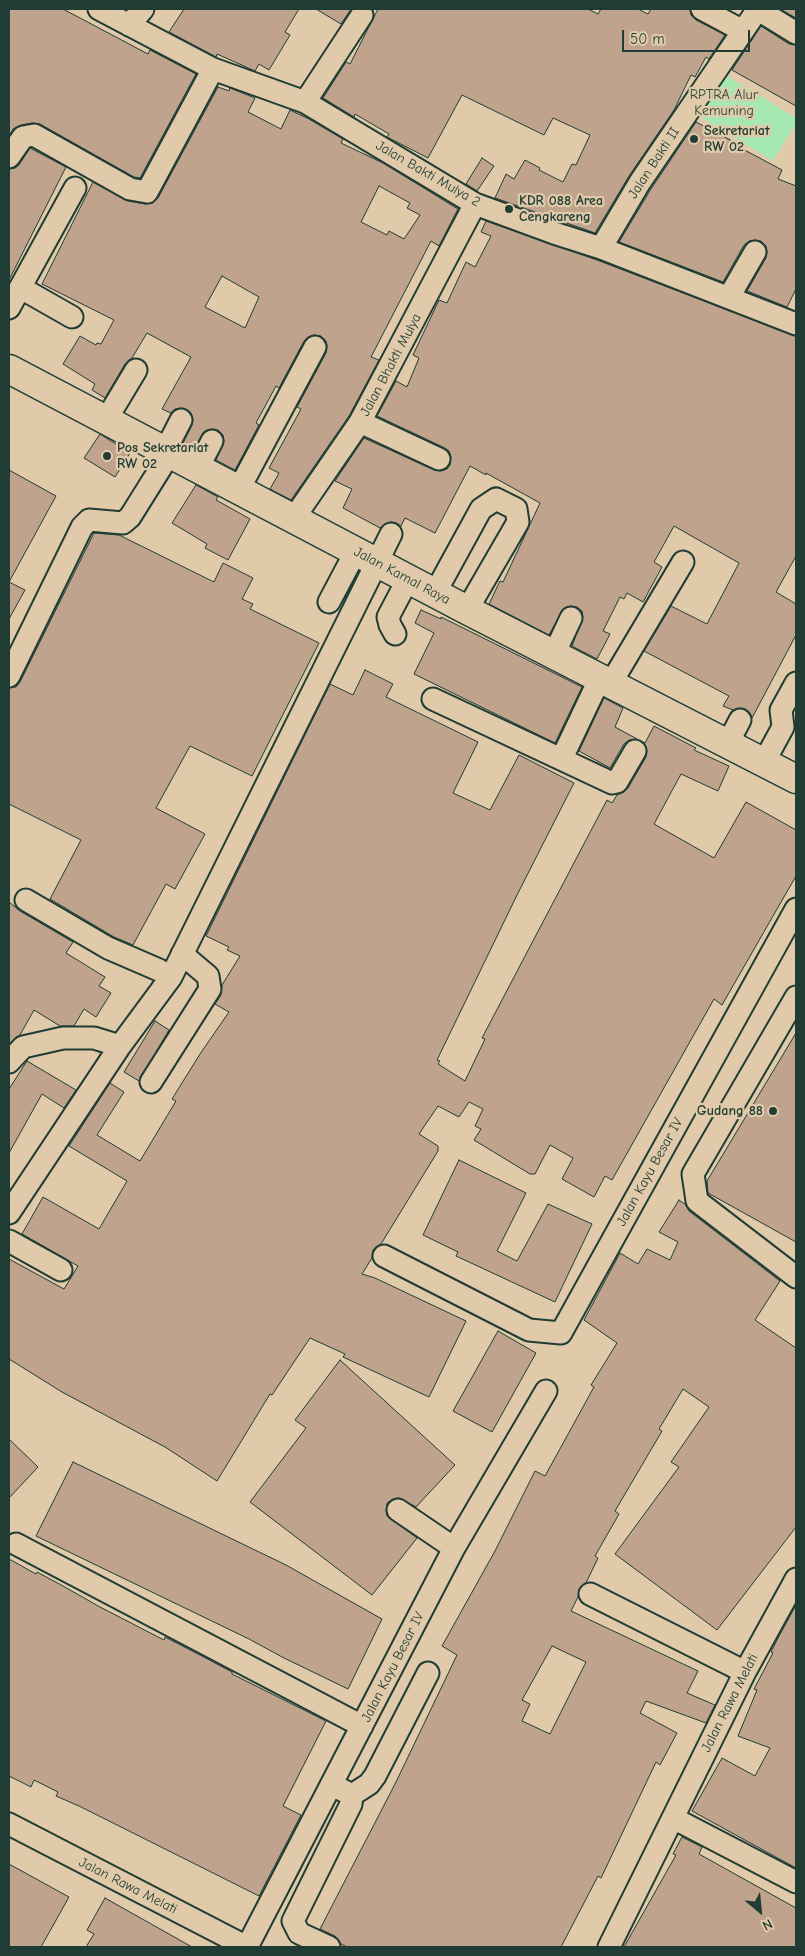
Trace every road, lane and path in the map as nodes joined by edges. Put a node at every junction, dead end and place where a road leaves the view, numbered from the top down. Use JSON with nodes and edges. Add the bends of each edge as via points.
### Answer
{"nodes":[{"id":1,"x":99,"y":9,"type":"edge"},
{"id":2,"x":143,"y":9,"type":"edge"},
{"id":3,"x":702,"y":9,"type":"edge"},
{"id":4,"x":758,"y":9,"type":"edge"},
{"id":5,"x":362,"y":15,"type":"dead end"},
{"id":6,"x":129,"y":26,"type":"junction"},
{"id":7,"x":743,"y":31,"type":"junction"},
{"id":8,"x":796,"y":33,"type":"edge"},
{"id":9,"x":213,"y":69,"type":"junction"},
{"id":10,"x":305,"y":102,"type":"junction"},
{"id":11,"x":9,"y":157,"type":"edge"},
{"id":12,"x":75,"y":188,"type":"dead end"},
{"id":13,"x":475,"y":204,"type":"junction"},
{"id":14,"x":601,"y":248,"type":"junction"},
{"id":15,"x":755,"y":252,"type":"dead end"},
{"id":16,"x":21,"y":288,"type":"junction"},
{"id":17,"x":729,"y":297,"type":"junction"},
{"id":18,"x":9,"y":308,"type":"edge"},
{"id":19,"x":72,"y":317,"type":"dead end"},
{"id":20,"x":796,"y":324,"type":"edge"},
{"id":21,"x":315,"y":347,"type":"dead end"},
{"id":22,"x":9,"y":369,"type":"edge"},
{"id":23,"x":136,"y":370,"type":"dead end"},
{"id":24,"x":106,"y":420,"type":"junction"},
{"id":25,"x":181,"y":420,"type":"dead end"},
{"id":26,"x":360,"y":422,"type":"junction"},
{"id":27,"x":212,"y":441,"type":"dead end"},
{"id":28,"x":167,"y":452,"type":"junction"},
{"id":29,"x":439,"y":459,"type":"dead end"},
{"id":30,"x":198,"y":468,"type":"junction"},
{"id":31,"x":239,"y":490,"type":"junction"},
{"id":32,"x":294,"y":518,"type":"junction"},
{"id":33,"x":391,"y":534,"type":"dead end"},
{"id":34,"x":366,"y":557,"type":"junction"},
{"id":35,"x":683,"y":562,"type":"dead end"},
{"id":36,"x":408,"y":579,"type":"junction"},
{"id":37,"x":435,"y":593,"type":"junction"},
{"id":38,"x":329,"y":602,"type":"dead end"},
{"id":39,"x":467,"y":610,"type":"junction"},
{"id":40,"x":571,"y":618,"type":"dead end"},
{"id":41,"x":395,"y":634,"type":"dead end"},
{"id":42,"x":554,"y":654,"type":"junction"},
{"id":43,"x":9,"y":676,"type":"edge"},
{"id":44,"x":606,"y":681,"type":"junction"},
{"id":45,"x":796,"y":683,"type":"edge"},
{"id":46,"x":434,"y":699,"type":"dead end"},
{"id":47,"x":635,"y":751,"type":"dead end"},
{"id":48,"x":562,"y":758,"type":"junction"},
{"id":49,"x":764,"y":762,"type":"junction"},
{"id":50,"x":796,"y":779,"type":"edge"},
{"id":51,"x":26,"y":900,"type":"dead end"},
{"id":52,"x":796,"y":909,"type":"edge"},
{"id":53,"x":182,"y":954,"type":"junction"},
{"id":54,"x":171,"y":977,"type":"junction"},
{"id":55,"x":796,"y":997,"type":"edge"},
{"id":56,"x":120,"y":1046,"type":"junction"},
{"id":57,"x":9,"y":1062,"type":"edge"},
{"id":58,"x":151,"y":1082,"type":"dead end"},
{"id":59,"x":9,"y":1213,"type":"edge"},
{"id":60,"x":9,"y":1241,"type":"edge"},
{"id":61,"x":384,"y":1256,"type":"dead end"},
{"id":62,"x":61,"y":1270,"type":"dead end"},
{"id":63,"x":796,"y":1277,"type":"edge"},
{"id":64,"x":546,"y":1391,"type":"dead end"},
{"id":65,"x":398,"y":1510,"type":"dead end"},
{"id":66,"x":16,"y":1544,"type":"dead end"},
{"id":67,"x":454,"y":1548,"type":"junction"},
{"id":68,"x":794,"y":1587,"type":"edge"},
{"id":69,"x":590,"y":1594,"type":"dead end"},
{"id":70,"x":745,"y":1672,"type":"junction"},
{"id":71,"x":428,"y":1673,"type":"dead end"},
{"id":72,"x":362,"y":1726,"type":"junction"},
{"id":73,"x":332,"y":1785,"type":"junction"},
{"id":74,"x":352,"y":1795,"type":"junction"},
{"id":75,"x":673,"y":1818,"type":"junction"},
{"id":76,"x":9,"y":1824,"type":"edge"},
{"id":77,"x":796,"y":1882,"type":"edge"},
{"id":78,"x":247,"y":1947,"type":"edge"},
{"id":79,"x":329,"y":1947,"type":"edge"},
{"id":80,"x":609,"y":1947,"type":"edge"}],
"edges":[{"from":1,"to":6,"type":"street","name":"Jalan Bakti Mulya 2"},
{"from":2,"to":6,"type":"street"},
{"from":3,"to":7,"type":"street"},
{"from":4,"to":7,"type":"street"},
{"from":4,"to":8,"type":"street"},
{"from":5,"to":10,"type":"street"},
{"from":6,"to":9,"type":"street","name":"Jalan Bakti Mulya 2"},
{"from":7,"to":14,"type":"street","name":"Jalan Bakti II","via":[[640,182]]},
{"from":9,"to":10,"type":"street","name":"Jalan Bakti Mulya 2"},
{"from":9,"to":11,"type":"street","via":[[147,192],[130,189],[34,135],[23,137]]},
{"from":10,"to":13,"type":"street","name":"Jalan Bakti Mulya 2"},
{"from":12,"to":16,"type":"street"},
{"from":13,"to":14,"type":"street","name":"Jalan Bakti Mulya 2"},
{"from":13,"to":26,"type":"street","name":"Jalan Bhakti Mulya"},
{"from":14,"to":17,"type":"street","name":"Jalan Bakti Mulya 2"},
{"from":15,"to":17,"type":"street"},
{"from":16,"to":18,"type":"street"},
{"from":16,"to":19,"type":"street"},
{"from":17,"to":20,"type":"street","name":"Jalan Bakti Mulya 2"},
{"from":21,"to":31,"type":"street"},
{"from":22,"to":24,"type":"main road","name":"Jalan Kamal Raya"},
{"from":23,"to":24,"type":"street"},
{"from":24,"to":28,"type":"main road","name":"Jalan Kamal Raya"},
{"from":25,"to":28,"type":"street"},
{"from":26,"to":29,"type":"street"},
{"from":26,"to":32,"type":"street","name":"Jalan Bhakti Mulya"},
{"from":27,"to":30,"type":"street"},
{"from":28,"to":30,"type":"main road","name":"Jalan Kamal Raya"},
{"from":28,"to":43,"type":"street","via":[[130,517],[123,523],[89,520],[82,527]]},
{"from":30,"to":31,"type":"main road","name":"Jalan Kamal Raya"},
{"from":31,"to":32,"type":"main road","name":"Jalan Kamal Raya"},
{"from":32,"to":34,"type":"main road","name":"Jalan Kamal Raya"},
{"from":33,"to":34,"type":"street"},
{"from":34,"to":36,"type":"main road","name":"Jalan Kamal Raya"},
{"from":34,"to":38,"type":"street"},
{"from":34,"to":53,"type":"street"},
{"from":35,"to":44,"type":"street"},
{"from":36,"to":37,"type":"main road","name":"Jalan Kamal Raya"},
{"from":36,"to":41,"type":"street","via":[[388,617]]},
{"from":37,"to":39,"type":"main road","name":"Jalan Kamal Raya"},
{"from":37,"to":39,"type":"street","via":[[481,509],[496,499],[516,509],[518,522]]},
{"from":39,"to":42,"type":"main road","name":"Jalan Kamal Raya"},
{"from":40,"to":42,"type":"street"},
{"from":42,"to":44,"type":"main road","name":"Jalan Kamal Raya"},
{"from":44,"to":48,"type":"street"},
{"from":44,"to":49,"type":"main road","name":"Jalan Kamal Raya","via":[[734,732]]},
{"from":45,"to":49,"type":"street","via":[[781,710],[783,727]]},
{"from":46,"to":48,"type":"street"},
{"from":47,"to":48,"type":"street","via":[[614,783]]},
{"from":49,"to":50,"type":"main road","name":"Jalan Kamal Raya"},
{"from":51,"to":54,"type":"street","via":[[108,948]]},
{"from":52,"to":61,"type":"street","name":"Jalan Kayu Besar IV","via":[[561,1333],[529,1330]]},
{"from":53,"to":54,"type":"street"},
{"from":53,"to":58,"type":"street","via":[[208,976],[210,989]]},
{"from":54,"to":56,"type":"street"},
{"from":55,"to":63,"type":"street","via":[[693,1174],[697,1201]]},
{"from":56,"to":57,"type":"street","via":[[94,1038],[63,1038],[23,1047]]},
{"from":56,"to":59,"type":"street"},
{"from":60,"to":62,"type":"street"},
{"from":64,"to":67,"type":"street","name":"Jalan Kayu Besar IV"},
{"from":65,"to":67,"type":"street"},
{"from":66,"to":72,"type":"street"},
{"from":67,"to":72,"type":"street","name":"Jalan Kayu Besar IV"},
{"from":68,"to":70,"type":"street","name":"Jalan Rawa Melati"},
{"from":69,"to":70,"type":"street"},
{"from":70,"to":75,"type":"street","name":"Jalan Rawa Melati"},
{"from":71,"to":74,"type":"street","via":[[375,1776]]},
{"from":72,"to":73,"type":"street","name":"Jalan Kayu Besar IV"},
{"from":73,"to":74,"type":"street"},
{"from":73,"to":78,"type":"street","name":"Jalan Kayu Besar IV"},
{"from":74,"to":79,"type":"street","via":[[346,1817],[293,1921],[299,1933]]},
{"from":75,"to":77,"type":"street"},
{"from":75,"to":80,"type":"street","name":"Jalan Rawa Melati"},
{"from":76,"to":78,"type":"street","name":"Jalan Rawa Melati"}]}
